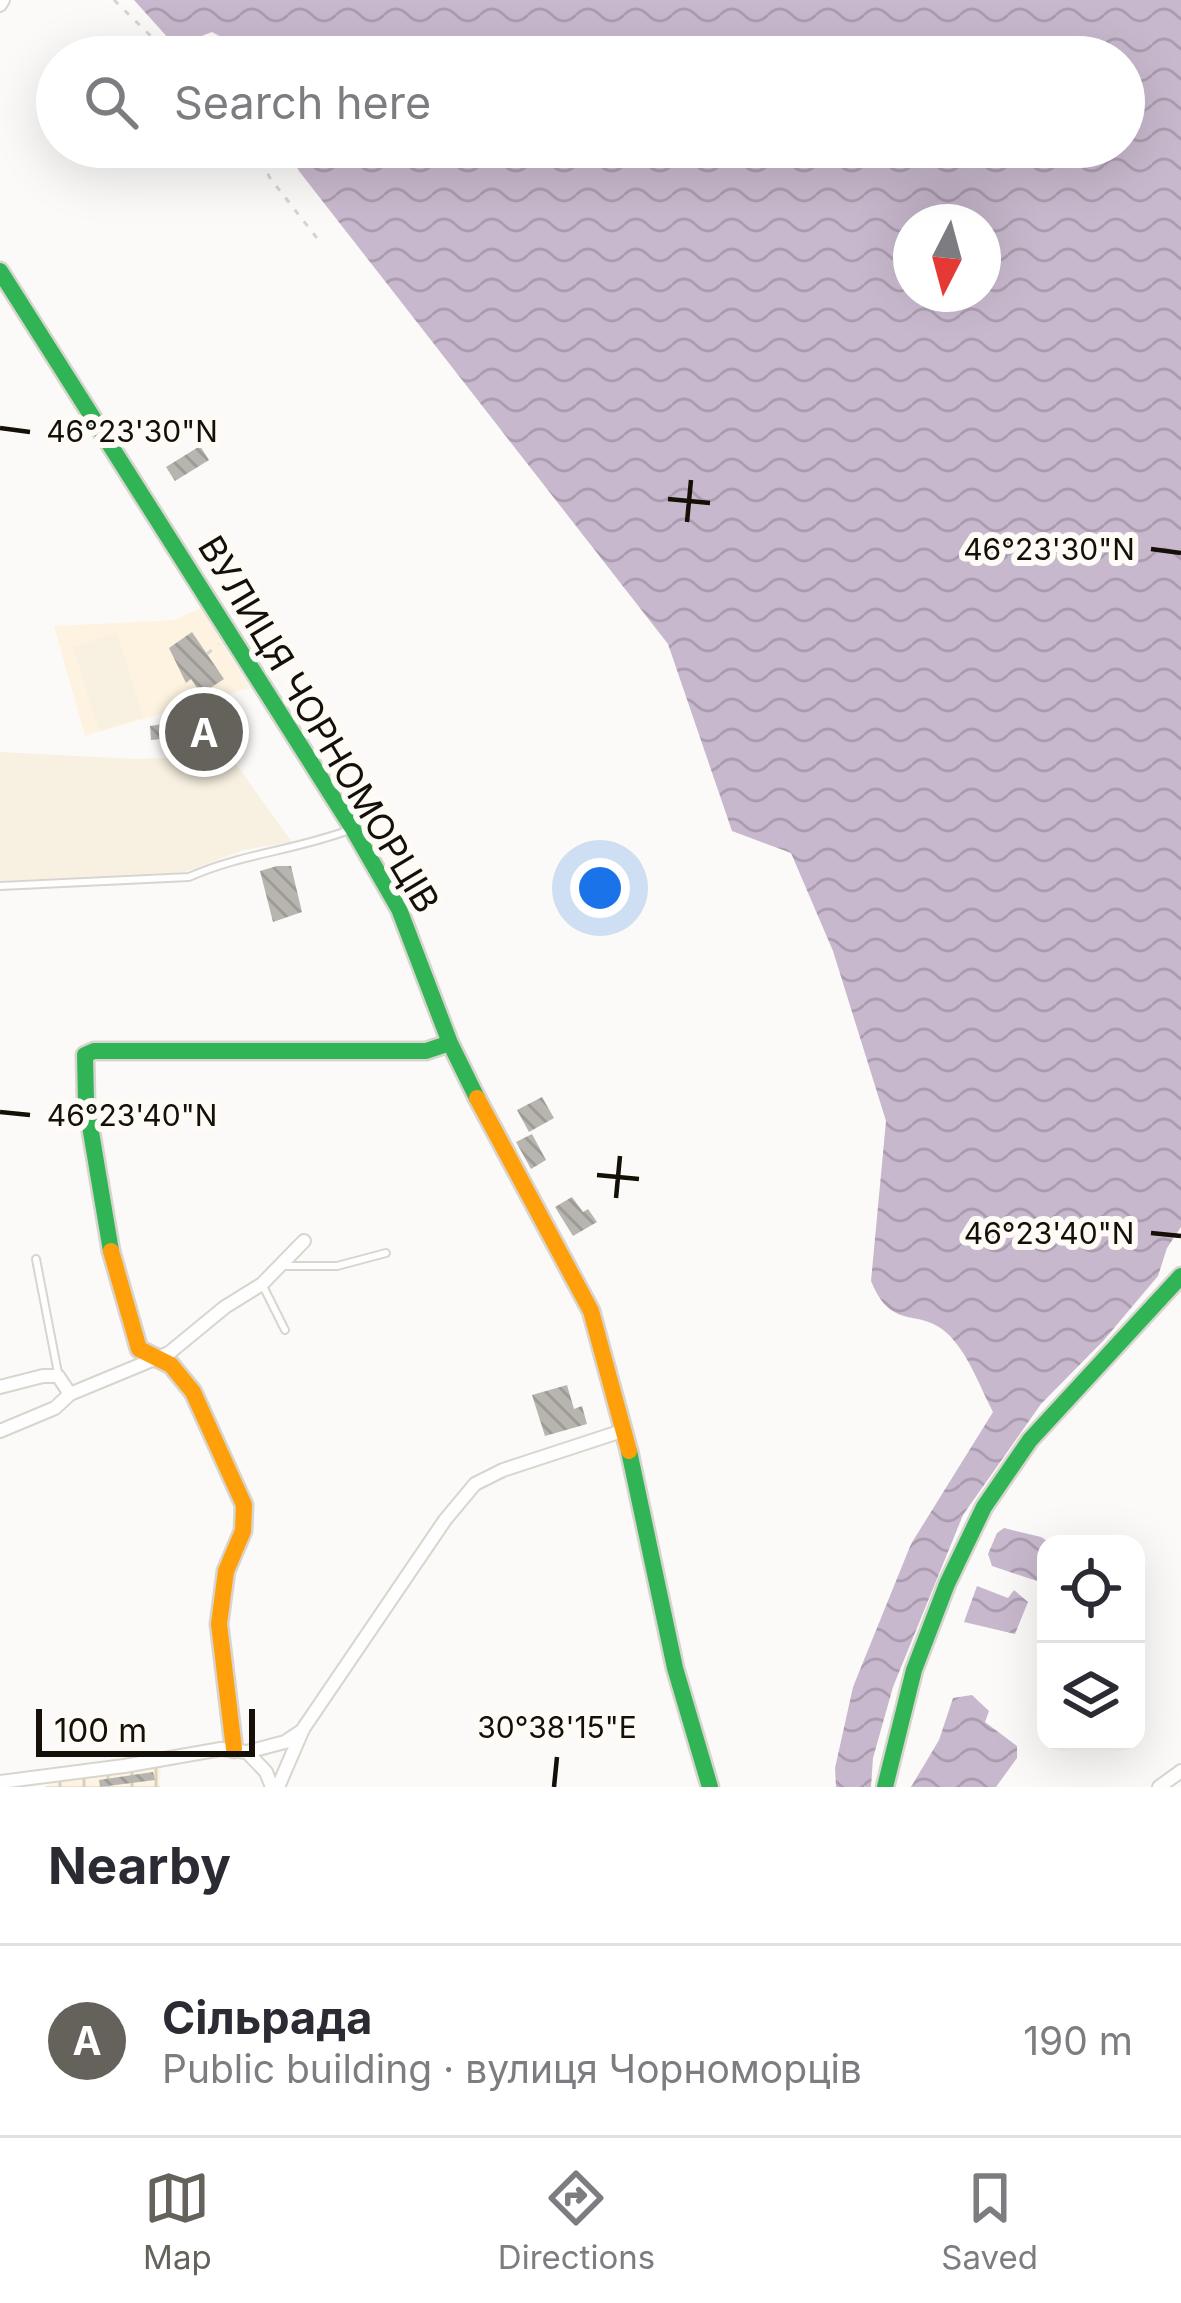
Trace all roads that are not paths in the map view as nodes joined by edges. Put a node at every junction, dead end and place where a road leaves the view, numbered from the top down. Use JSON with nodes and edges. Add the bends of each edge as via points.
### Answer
{"nodes":[{"id":1,"x":0,"y":271,"type":"edge"},
{"id":2,"x":353,"y":829,"type":"junction"},
{"id":3,"x":0,"y":886,"type":"edge"},
{"id":4,"x":450,"y":1043,"type":"junction"},
{"id":5,"x":304,"y":1241,"type":"dead end"},
{"id":6,"x":386,"y":1253,"type":"dead end"},
{"id":7,"x":36,"y":1258,"type":"dead end"},
{"id":8,"x":280,"y":1266,"type":"junction"},
{"id":9,"x":1181,"y":1276,"type":"edge"},
{"id":10,"x":262,"y":1285,"type":"junction"},
{"id":11,"x":285,"y":1330,"type":"dead end"},
{"id":12,"x":155,"y":1360,"type":"junction"},
{"id":13,"x":58,"y":1376,"type":"junction"},
{"id":14,"x":0,"y":1387,"type":"edge"},
{"id":15,"x":70,"y":1394,"type":"junction"},
{"id":16,"x":625,"y":1430,"type":"junction"},
{"id":17,"x":0,"y":1431,"type":"edge"},
{"id":18,"x":303,"y":1729,"type":"junction"},
{"id":19,"x":241,"y":1751,"type":"junction"},
{"id":20,"x":1181,"y":1771,"type":"edge"},
{"id":21,"x":0,"y":1781,"type":"edge"},
{"id":22,"x":275,"y":1787,"type":"edge"},
{"id":23,"x":710,"y":1787,"type":"edge"},
{"id":24,"x":886,"y":1787,"type":"edge"},
{"id":25,"x":1159,"y":1787,"type":"edge"}],
"edges":[{"from":1,"to":2,"type":"street","name":"ВУЛИЦЯ ЧОРНОМОРЦІВ"},
{"from":2,"to":3,"type":"lane","via":[[189,877]]},
{"from":2,"to":4,"type":"street","name":"ВУЛИЦЯ ЧОРНОМОРЦІВ","via":[[399,909]]},
{"from":4,"to":12,"type":"street","via":[[426,1051],[85,1055],[112,1268],[139,1349]]},
{"from":4,"to":16,"type":"street","name":"ВУЛИЦЯ ЧОРНОМОРЦІВ","via":[[590,1311]]},
{"from":5,"to":8,"type":"street"},
{"from":6,"to":8,"type":"lane","via":[[337,1266]]},
{"from":7,"to":13,"type":"lane"},
{"from":8,"to":10,"type":"street"},
{"from":9,"to":24,"type":"street","via":[[1028,1442],[986,1503],[914,1677]]},
{"from":10,"to":11,"type":"lane"},
{"from":10,"to":12,"type":"street"},
{"from":12,"to":15,"type":"street"},
{"from":12,"to":19,"type":"street","via":[[179,1372],[193,1392],[244,1505],[219,1624]]},
{"from":13,"to":14,"type":"street"},
{"from":13,"to":15,"type":"street"},
{"from":15,"to":17,"type":"street"},
{"from":16,"to":18,"type":"street","via":[[475,1484]]},
{"from":16,"to":23,"type":"street","name":"ВУЛИЦЯ ЧОРНОМОРЦІВ","via":[[675,1668]]},
{"from":18,"to":19,"type":"street","via":[[274,1747]]},
{"from":18,"to":22,"type":"street"},
{"from":19,"to":21,"type":"street"},
{"from":19,"to":22,"type":"street"},
{"from":20,"to":25,"type":"street"}]}
